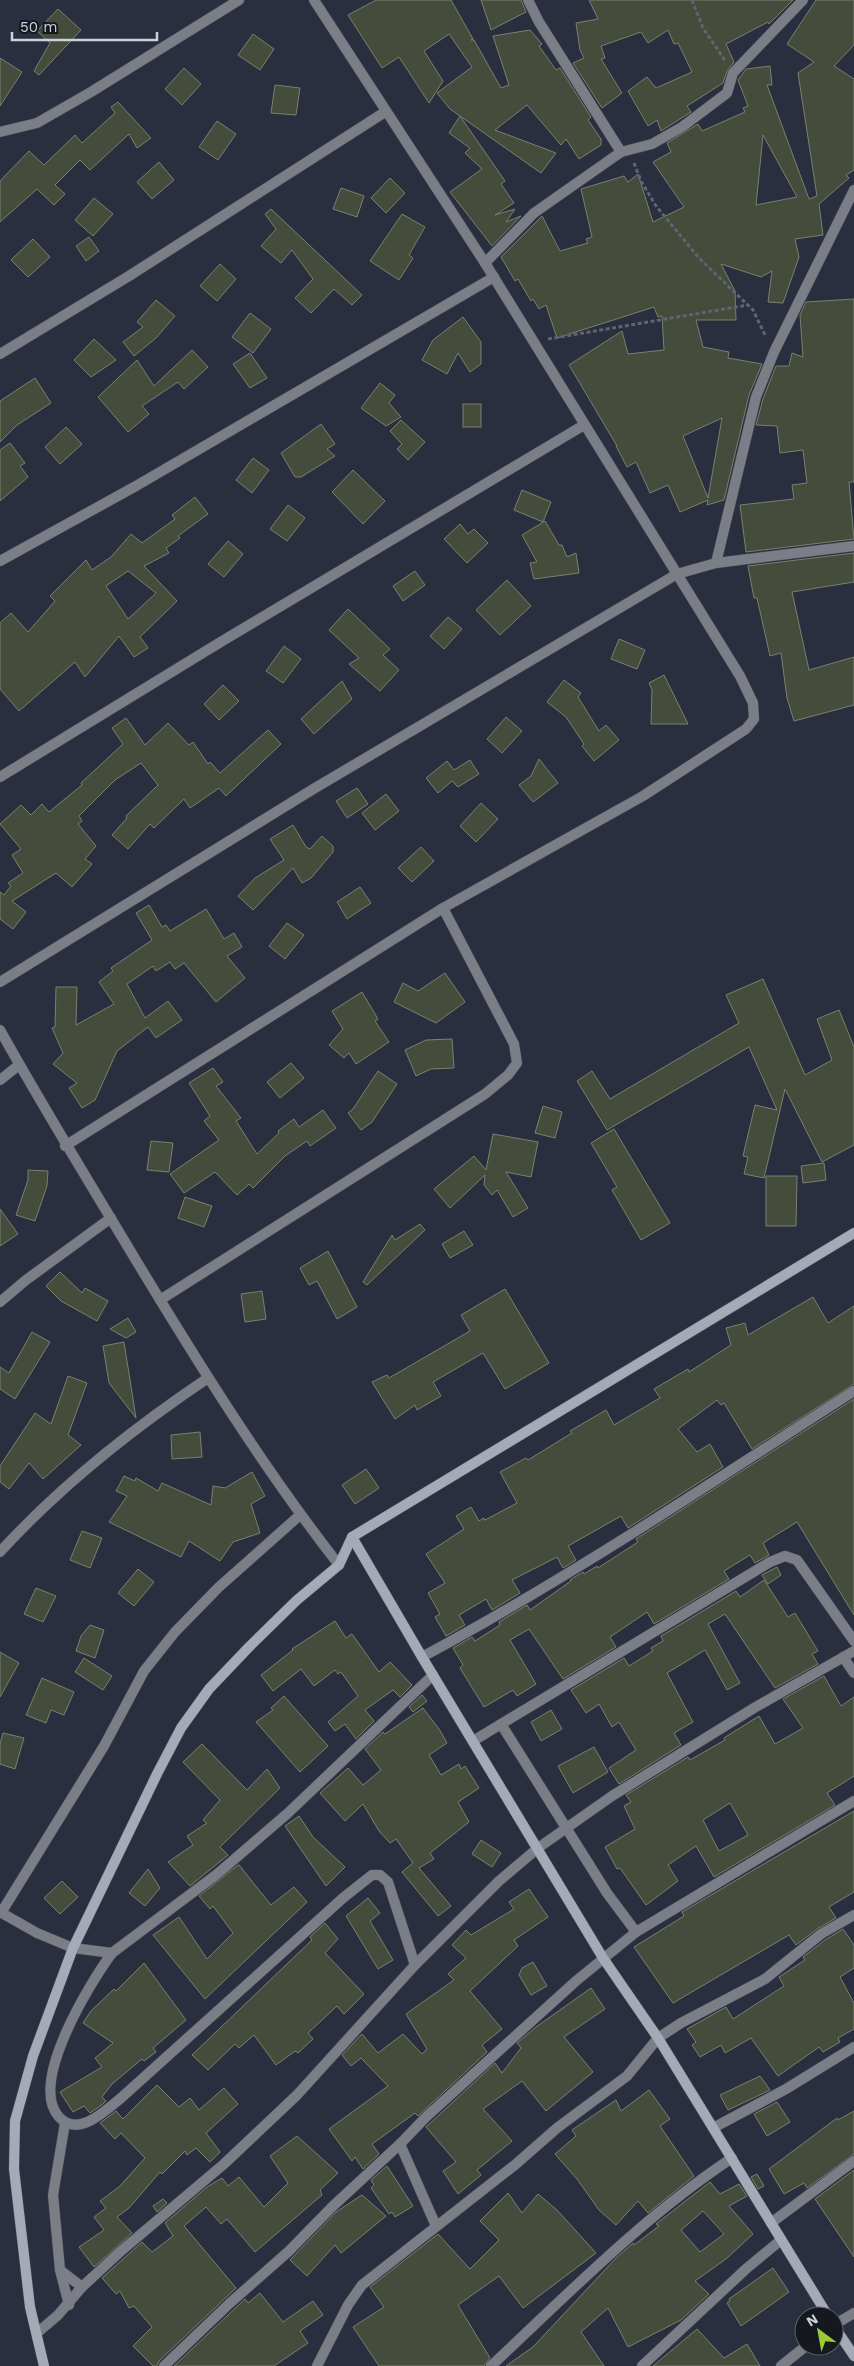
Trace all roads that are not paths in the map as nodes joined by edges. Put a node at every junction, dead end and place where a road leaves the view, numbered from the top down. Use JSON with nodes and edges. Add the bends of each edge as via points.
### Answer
{"nodes":[{"id":1,"x":239,"y":0,"type":"edge"},
{"id":2,"x":314,"y":0,"type":"edge"},
{"id":3,"x":528,"y":0,"type":"edge"},
{"id":4,"x":803,"y":0,"type":"edge"},
{"id":5,"x":386,"y":112,"type":"junction"},
{"id":6,"x":0,"y":132,"type":"edge"},
{"id":7,"x":624,"y":150,"type":"junction"},
{"id":8,"x":854,"y":190,"type":"edge"},
{"id":9,"x":485,"y":263,"type":"junction"},
{"id":10,"x":494,"y":277,"type":"junction"},
{"id":11,"x":0,"y":354,"type":"edge"},
{"id":12,"x":584,"y":425,"type":"junction"},
{"id":13,"x":854,"y":546,"type":"edge"},
{"id":14,"x":0,"y":561,"type":"edge"},
{"id":15,"x":716,"y":563,"type":"junction"},
{"id":16,"x":677,"y":574,"type":"junction"},
{"id":17,"x":0,"y":777,"type":"edge"},
{"id":18,"x":443,"y":908,"type":"junction"},
{"id":19,"x":0,"y":982,"type":"edge"},
{"id":20,"x":0,"y":1030,"type":"edge"},
{"id":21,"x":20,"y":1065,"type":"junction"},
{"id":22,"x":0,"y":1080,"type":"edge"},
{"id":23,"x":65,"y":1146,"type":"junction"},
{"id":24,"x":111,"y":1218,"type":"junction"},
{"id":25,"x":854,"y":1234,"type":"edge"},
{"id":26,"x":160,"y":1300,"type":"junction"},
{"id":27,"x":0,"y":1302,"type":"edge"},
{"id":28,"x":208,"y":1378,"type":"junction"},
{"id":29,"x":854,"y":1391,"type":"edge"},
{"id":30,"x":300,"y":1515,"type":"junction"},
{"id":31,"x":352,"y":1537,"type":"junction"},
{"id":32,"x":0,"y":1552,"type":"edge"},
{"id":33,"x":339,"y":1565,"type":"junction"},
{"id":34,"x":854,"y":1641,"type":"edge"},
{"id":35,"x":854,"y":1650,"type":"edge"},
{"id":36,"x":422,"y":1657,"type":"junction"},
{"id":37,"x":843,"y":1658,"type":"junction"},
{"id":38,"x":854,"y":1673,"type":"edge"},
{"id":39,"x":433,"y":1675,"type":"junction"},
{"id":40,"x":500,"y":1724,"type":"junction"},
{"id":41,"x":473,"y":1742,"type":"junction"},
{"id":42,"x":854,"y":1801,"type":"edge"},
{"id":43,"x":567,"y":1826,"type":"junction"},
{"id":44,"x":538,"y":1848,"type":"junction"},
{"id":45,"x":1,"y":1913,"type":"edge"},
{"id":46,"x":854,"y":1915,"type":"edge"},
{"id":47,"x":636,"y":1932,"type":"junction"},
{"id":48,"x":73,"y":1948,"type":"junction"},
{"id":49,"x":112,"y":1953,"type":"junction"},
{"id":50,"x":602,"y":1958,"type":"junction"},
{"id":51,"x":415,"y":1965,"type":"junction"},
{"id":52,"x":658,"y":2038,"type":"junction"},
{"id":53,"x":854,"y":2047,"type":"edge"},
{"id":54,"x":65,"y":2123,"type":"junction"},
{"id":55,"x":713,"y":2128,"type":"junction"},
{"id":56,"x":400,"y":2144,"type":"junction"},
{"id":57,"x":732,"y":2158,"type":"junction"},
{"id":58,"x":854,"y":2161,"type":"edge"},
{"id":59,"x":772,"y":2223,"type":"junction"},
{"id":60,"x":436,"y":2226,"type":"junction"},
{"id":61,"x":781,"y":2240,"type":"junction"},
{"id":62,"x":60,"y":2270,"type":"junction"},
{"id":63,"x":82,"y":2287,"type":"junction"},
{"id":64,"x":69,"y":2305,"type":"junction"},
{"id":65,"x":822,"y":2306,"type":"edge"},
{"id":66,"x":36,"y":2333,"type":"junction"},
{"id":67,"x":844,"y":2340,"type":"edge"},
{"id":68,"x":794,"y":2355,"type":"edge"},
{"id":69,"x":854,"y":2356,"type":"edge"},
{"id":70,"x":44,"y":2366,"type":"edge"},
{"id":71,"x":164,"y":2366,"type":"edge"},
{"id":72,"x":317,"y":2366,"type":"edge"},
{"id":73,"x":491,"y":2366,"type":"edge"},
{"id":74,"x":642,"y":2366,"type":"edge"},
{"id":75,"x":780,"y":2366,"type":"edge"}],
"edges":[{"from":1,"to":6,"type":"street","via":[[37,123]]},
{"from":2,"to":5,"type":"street"},
{"from":3,"to":7,"type":"street","via":[[539,22]]},
{"from":4,"to":7,"type":"street","via":[[733,73],[727,93],[682,127],[652,144]]},
{"from":5,"to":9,"type":"street"},
{"from":5,"to":11,"type":"street"},
{"from":7,"to":9,"type":"street","via":[[534,213]]},
{"from":8,"to":15,"type":"street","via":[[774,352],[756,397]]},
{"from":9,"to":10,"type":"street"},
{"from":10,"to":12,"type":"street"},
{"from":10,"to":14,"type":"street"},
{"from":12,"to":16,"type":"street"},
{"from":12,"to":17,"type":"street","via":[[219,642]]},
{"from":13,"to":15,"type":"street"},
{"from":15,"to":16,"type":"street"},
{"from":16,"to":18,"type":"street","via":[[740,676],[753,703],[754,719],[746,730],[642,796]]},
{"from":16,"to":19,"type":"street","via":[[307,793]]},
{"from":18,"to":23,"type":"street"},
{"from":18,"to":26,"type":"street","via":[[514,1044],[517,1063],[485,1094]]},
{"from":20,"to":21,"type":"street"},
{"from":21,"to":22,"type":"street"},
{"from":21,"to":23,"type":"street"},
{"from":23,"to":24,"type":"street"},
{"from":24,"to":26,"type":"street"},
{"from":24,"to":27,"type":"street"},
{"from":25,"to":31,"type":"street"},
{"from":26,"to":28,"type":"street"},
{"from":28,"to":30,"type":"street"},
{"from":28,"to":32,"type":"street","via":[[103,1454],[31,1518]]},
{"from":29,"to":36,"type":"street","via":[[682,1502],[471,1631]]},
{"from":30,"to":33,"type":"street"},
{"from":30,"to":45,"type":"street","via":[[219,1587],[144,1670],[104,1746]]},
{"from":31,"to":33,"type":"street"},
{"from":31,"to":36,"type":"street"},
{"from":33,"to":48,"type":"street","via":[[248,1647],[209,1689],[181,1728]]},
{"from":34,"to":40,"type":"street","via":[[797,1560],[785,1556]]},
{"from":35,"to":37,"type":"street"},
{"from":36,"to":39,"type":"street"},
{"from":37,"to":38,"type":"street"},
{"from":37,"to":43,"type":"street","via":[[754,1708]]},
{"from":39,"to":41,"type":"street"},
{"from":39,"to":49,"type":"street","via":[[288,1813],[216,1875]]},
{"from":40,"to":41,"type":"street"},
{"from":40,"to":43,"type":"street"},
{"from":41,"to":44,"type":"street"},
{"from":42,"to":47,"type":"street"},
{"from":43,"to":44,"type":"street"},
{"from":43,"to":47,"type":"street","via":[[607,1893]]},
{"from":44,"to":50,"type":"street"},
{"from":44,"to":51,"type":"street","via":[[499,1881]]},
{"from":45,"to":48,"type":"street"},
{"from":46,"to":52,"type":"street","via":[[821,1934],[765,1979]]},
{"from":47,"to":50,"type":"street"},
{"from":48,"to":49,"type":"street"},
{"from":48,"to":66,"type":"street","via":[[33,2056],[15,2121],[14,2169],[25,2275]]},
{"from":49,"to":54,"type":"street","via":[[94,1977],[72,2017],[55,2062],[51,2089],[55,2113]]},
{"from":50,"to":52,"type":"street"},
{"from":50,"to":56,"type":"street"},
{"from":51,"to":54,"type":"street","via":[[388,1882],[380,1875],[372,1875],[121,2098],[95,2118],[76,2126]]},
{"from":51,"to":63,"type":"street","via":[[297,2095],[224,2164],[175,2203]]},
{"from":52,"to":55,"type":"street"},
{"from":52,"to":60,"type":"street","via":[[627,2076]]},
{"from":53,"to":55,"type":"street","via":[[786,2089]]},
{"from":54,"to":62,"type":"street","via":[[53,2195]]},
{"from":55,"to":57,"type":"street"},
{"from":56,"to":60,"type":"street"},
{"from":56,"to":71,"type":"street","via":[[289,2252]]},
{"from":57,"to":59,"type":"street"},
{"from":57,"to":73,"type":"street","via":[[678,2195]]},
{"from":58,"to":59,"type":"street"},
{"from":59,"to":61,"type":"street"},
{"from":60,"to":72,"type":"street","via":[[362,2285],[348,2305]]},
{"from":61,"to":65,"type":"street"},
{"from":61,"to":74,"type":"street"},
{"from":62,"to":63,"type":"street"},
{"from":62,"to":64,"type":"street"},
{"from":63,"to":64,"type":"street"},
{"from":64,"to":66,"type":"street"},
{"from":66,"to":70,"type":"street"},
{"from":67,"to":69,"type":"street"},
{"from":68,"to":75,"type":"street"}]}
